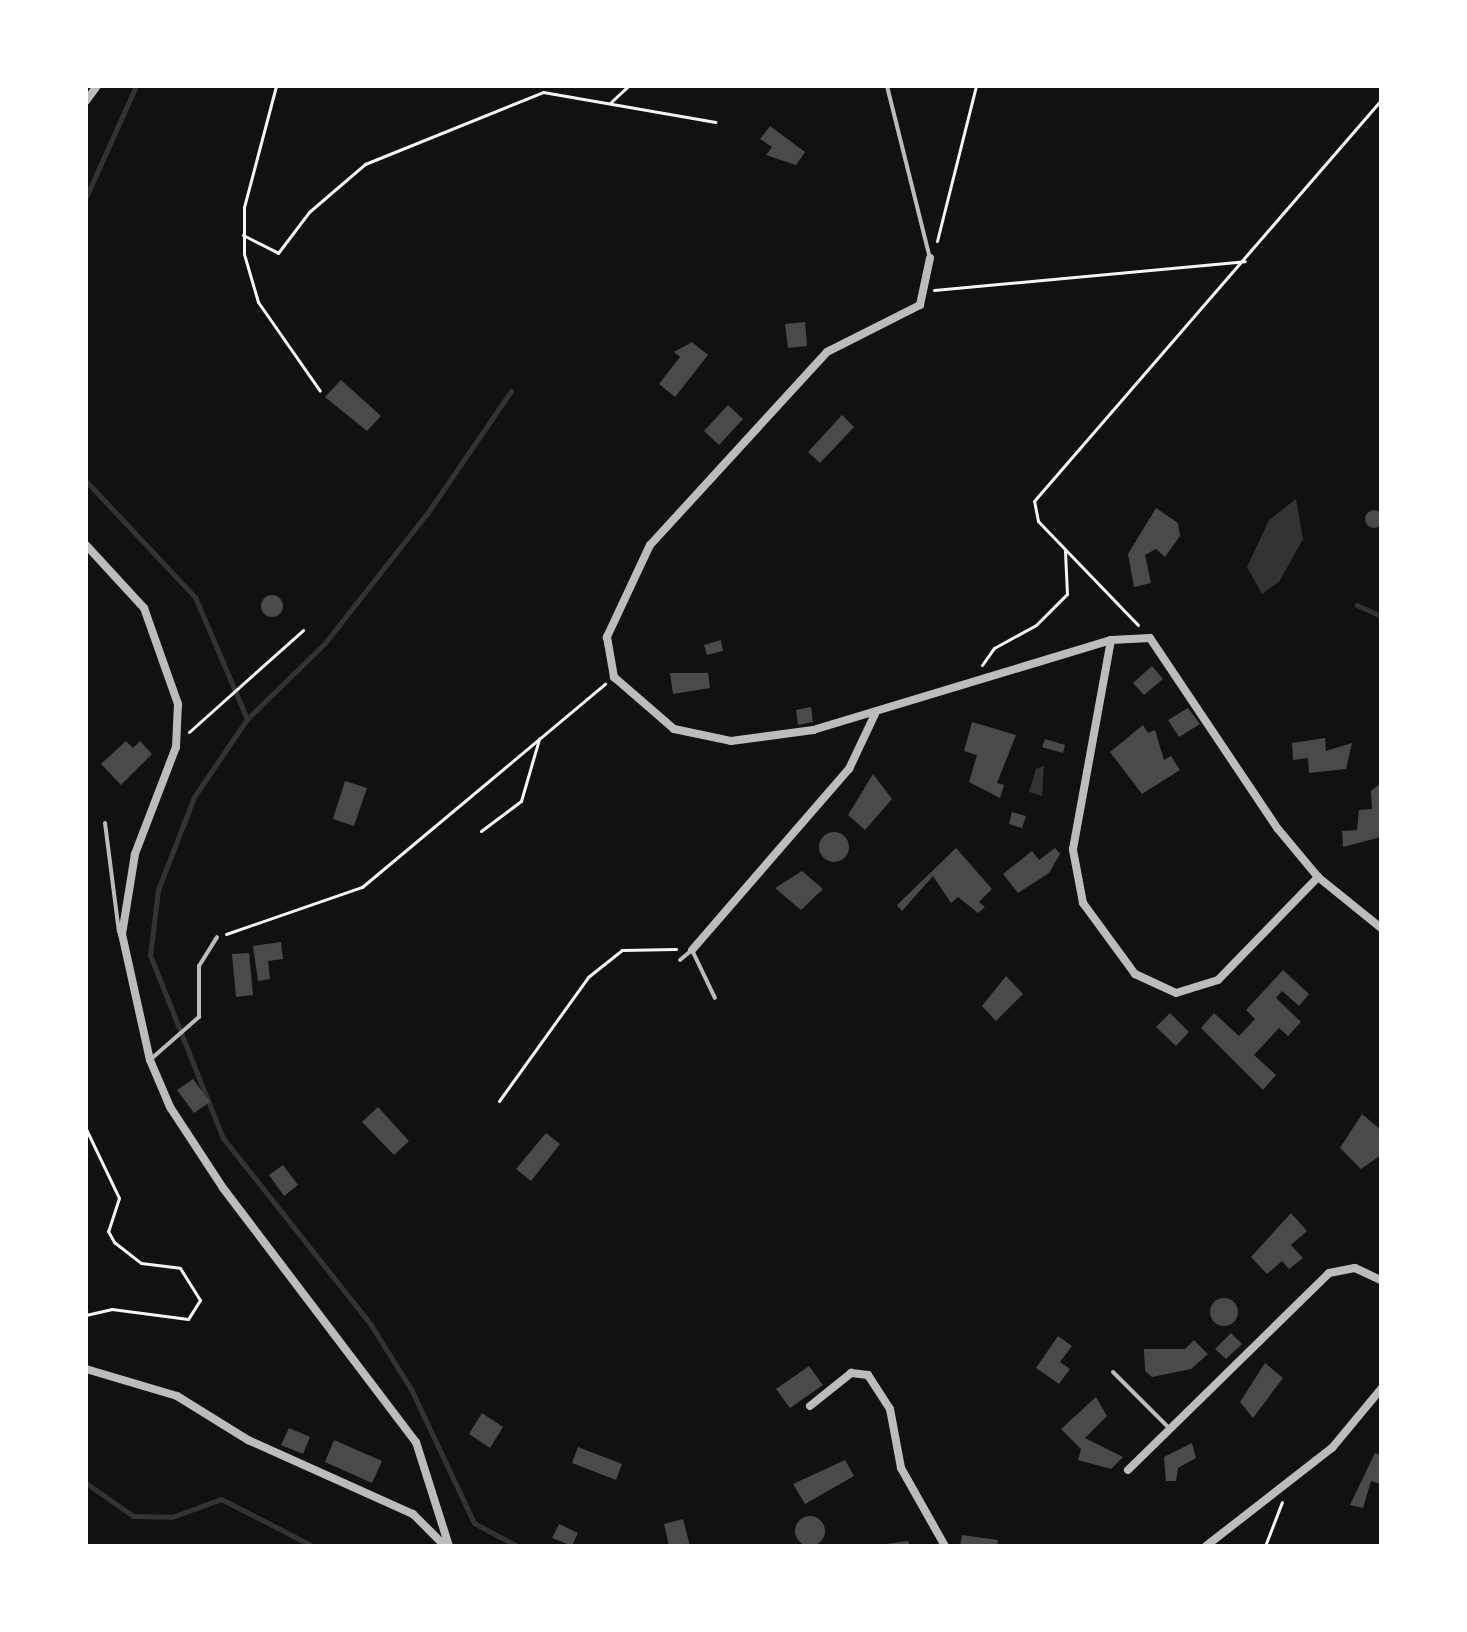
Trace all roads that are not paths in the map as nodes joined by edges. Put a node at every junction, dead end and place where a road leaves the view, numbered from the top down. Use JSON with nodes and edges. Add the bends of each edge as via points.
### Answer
{"nodes":[{"id":1,"x":97,"y":86,"type":"edge"},
{"id":2,"x":887,"y":86,"type":"edge"},
{"id":3,"x":86,"y":101,"type":"edge"},
{"id":4,"x":930,"y":258,"type":"joint"},
{"id":5,"x":86,"y":545,"type":"edge"},
{"id":6,"x":1111,"y":640,"type":"junction"},
{"id":7,"x":875,"y":714,"type":"junction"},
{"id":8,"x":105,"y":823,"type":"dead end"},
{"id":9,"x":1318,"y":877,"type":"junction"},
{"id":10,"x":1381,"y":928,"type":"edge"},
{"id":11,"x":217,"y":937,"type":"road end"},
{"id":12,"x":122,"y":946,"type":"junction"},
{"id":13,"x":692,"y":950,"type":"junction"},
{"id":14,"x":680,"y":960,"type":"dead end"},
{"id":15,"x":715,"y":998,"type":"dead end"},
{"id":16,"x":150,"y":1060,"type":"junction"},
{"id":17,"x":1381,"y":1280,"type":"edge"},
{"id":18,"x":86,"y":1369,"type":"edge"},
{"id":19,"x":1113,"y":1372,"type":"dead end"},
{"id":20,"x":1381,"y":1389,"type":"edge"},
{"id":21,"x":810,"y":1406,"type":"dead end"},
{"id":22,"x":1170,"y":1429,"type":"junction"},
{"id":23,"x":1128,"y":1470,"type":"dead end"},
{"id":24,"x":447,"y":1546,"type":"edge"},
{"id":25,"x":945,"y":1546,"type":"edge"},
{"id":26,"x":1206,"y":1546,"type":"edge"}],
"edges":[{"from":1,"to":3,"type":"street"},
{"from":2,"to":4,"type":"lane"},
{"from":4,"to":7,"type":"street","via":[[929,290],[905,315],[827,352],[650,545],[629,578],[607,637],[614,677],[674,729],[700,740],[799,732]]},
{"from":5,"to":12,"type":"street","via":[[153,623],[178,704],[176,747],[135,854]]},
{"from":6,"to":7,"type":"street"},
{"from":6,"to":9,"type":"street","via":[[1150,638]]},
{"from":6,"to":9,"type":"street","via":[[1073,850],[1083,903],[1135,974],[1176,993],[1218,980]]},
{"from":7,"to":13,"type":"street","via":[[849,769]]},
{"from":8,"to":12,"type":"lane"},
{"from":9,"to":10,"type":"street"},
{"from":11,"to":16,"type":"lane","via":[[199,966],[199,1017]]},
{"from":12,"to":16,"type":"street"},
{"from":13,"to":14,"type":"lane"},
{"from":13,"to":15,"type":"lane"},
{"from":16,"to":24,"type":"street","via":[[170,1107],[223,1188],[416,1442]]},
{"from":17,"to":22,"type":"street","via":[[1355,1268],[1329,1273]]},
{"from":18,"to":24,"type":"street","via":[[177,1396],[248,1440],[413,1514]]},
{"from":19,"to":22,"type":"lane"},
{"from":20,"to":26,"type":"street","via":[[1354,1427],[1290,1484]]},
{"from":21,"to":25,"type":"street","via":[[851,1373],[868,1375],[890,1409],[901,1468]]},
{"from":22,"to":23,"type":"street"}]}
